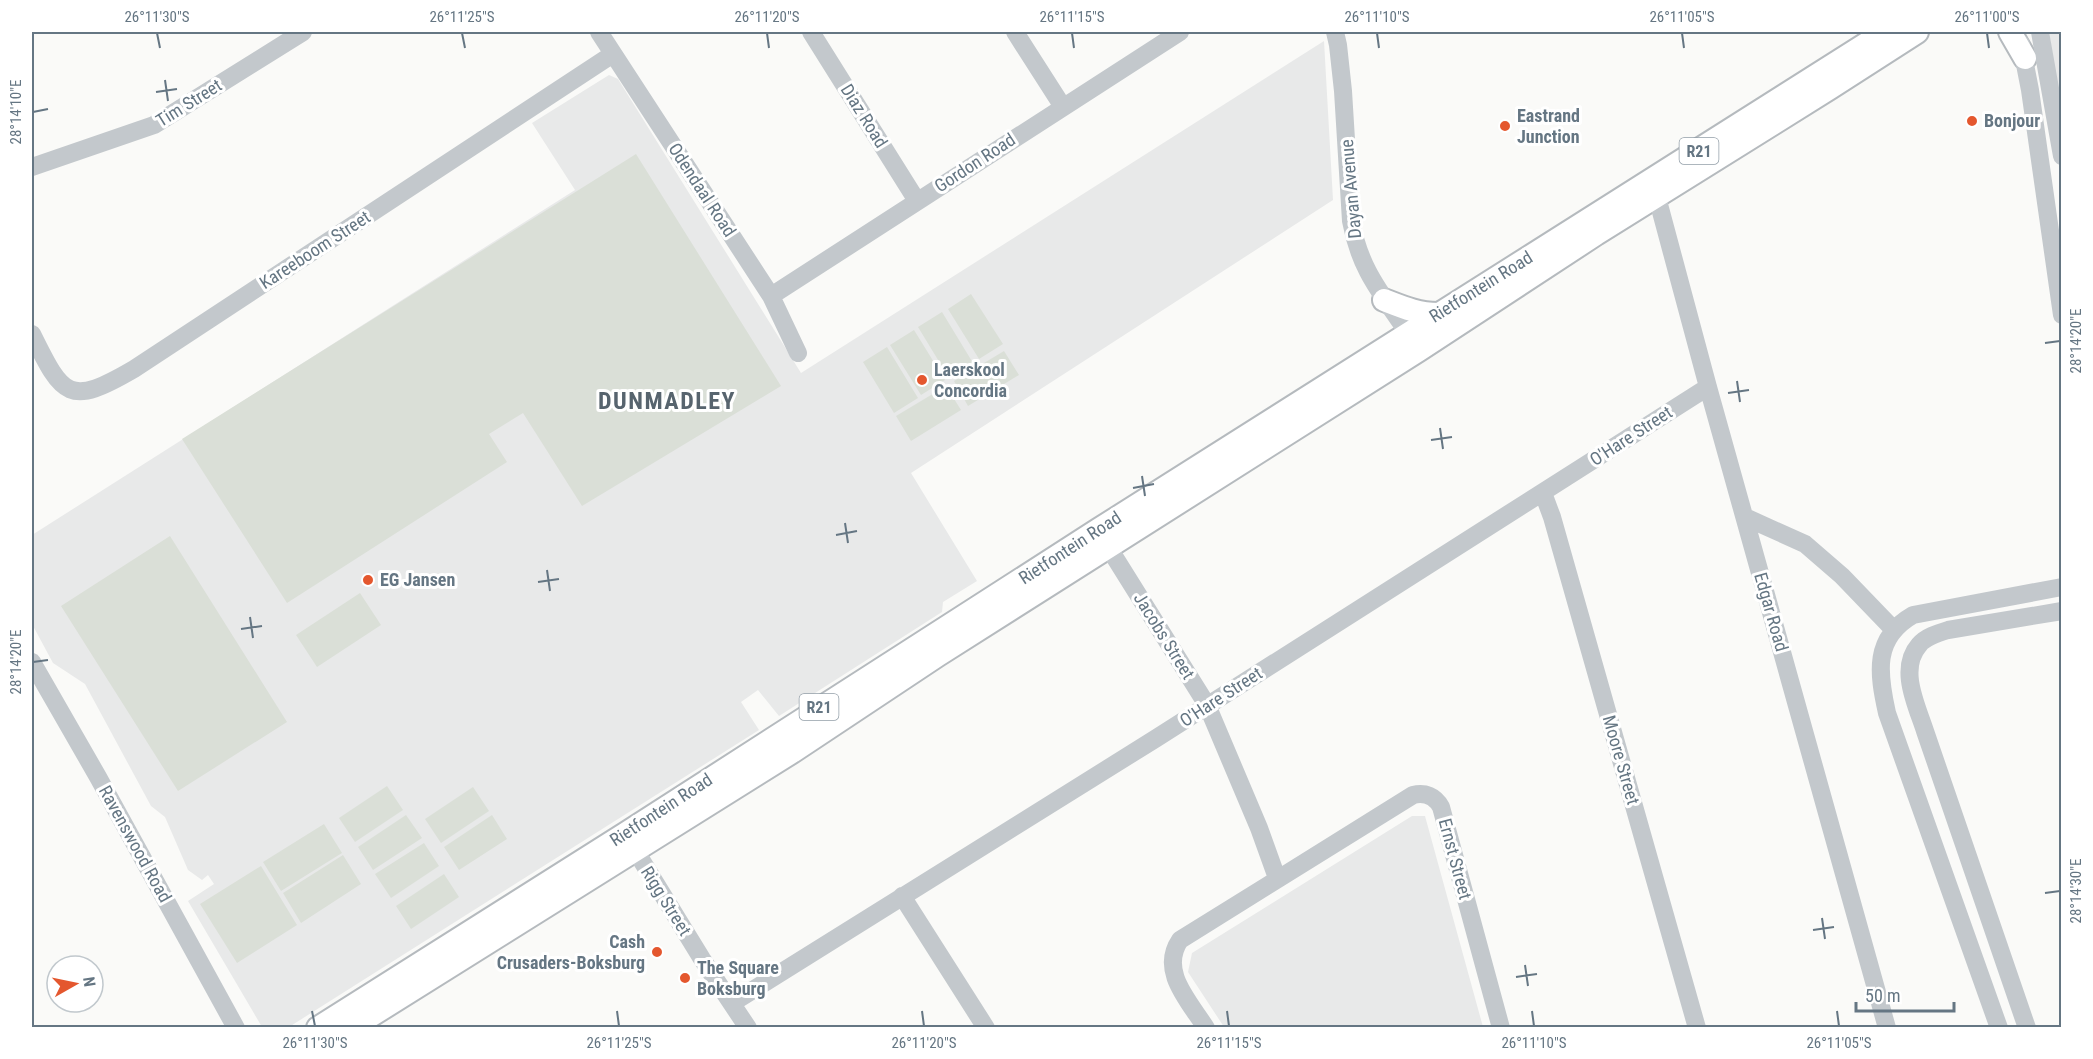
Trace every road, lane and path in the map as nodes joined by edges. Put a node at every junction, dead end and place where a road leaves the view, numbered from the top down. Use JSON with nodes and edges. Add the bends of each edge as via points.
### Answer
{"nodes":[{"id":1,"x":303,"y":32,"type":"edge"},
{"id":2,"x":599,"y":32,"type":"edge"},
{"id":3,"x":812,"y":32,"type":"edge"},
{"id":4,"x":1015,"y":32,"type":"edge"},
{"id":5,"x":1180,"y":32,"type":"edge"},
{"id":6,"x":1335,"y":32,"type":"edge"},
{"id":7,"x":1885,"y":32,"type":"edge"},
{"id":8,"x":1917,"y":32,"type":"edge"},
{"id":9,"x":2010,"y":32,"type":"edge"},
{"id":10,"x":2017,"y":32,"type":"edge"},
{"id":11,"x":2040,"y":32,"type":"edge"},
{"id":12,"x":613,"y":54,"type":"junction"},
{"id":13,"x":2025,"y":58,"type":"junction"},
{"id":14,"x":1063,"y":107,"type":"junction"},
{"id":15,"x":2061,"y":156,"type":"edge"},
{"id":16,"x":32,"y":166,"type":"edge"},
{"id":17,"x":1657,"y":196,"type":"junction"},
{"id":18,"x":917,"y":201,"type":"junction"},
{"id":19,"x":771,"y":296,"type":"junction"},
{"id":20,"x":1384,"y":300,"type":"junction"},
{"id":21,"x":1438,"y":314,"type":"junction"},
{"id":22,"x":2061,"y":315,"type":"edge"},
{"id":23,"x":32,"y":334,"type":"edge"},
{"id":24,"x":1413,"y":341,"type":"junction"},
{"id":25,"x":798,"y":353,"type":"dead end"},
{"id":26,"x":1708,"y":387,"type":"junction"},
{"id":27,"x":1543,"y":493,"type":"junction"},
{"id":28,"x":1744,"y":517,"type":"junction"},
{"id":29,"x":1103,"y":539,"type":"junction"},
{"id":30,"x":2061,"y":587,"type":"edge"},
{"id":31,"x":2061,"y":611,"type":"edge"},
{"id":32,"x":1894,"y":630,"type":"junction"},
{"id":33,"x":32,"y":662,"type":"edge"},
{"id":34,"x":1207,"y":705,"type":"junction"},
{"id":35,"x":630,"y":842,"type":"junction"},
{"id":36,"x":1277,"y":878,"type":"junction"},
{"id":37,"x":902,"y":896,"type":"junction"},
{"id":38,"x":732,"y":1003,"type":"junction"},
{"id":39,"x":236,"y":1028,"type":"edge"},
{"id":40,"x":318,"y":1028,"type":"edge"},
{"id":41,"x":351,"y":1028,"type":"edge"},
{"id":42,"x":748,"y":1028,"type":"edge"},
{"id":43,"x":986,"y":1028,"type":"edge"},
{"id":44,"x":1206,"y":1028,"type":"edge"},
{"id":45,"x":1502,"y":1028,"type":"edge"},
{"id":46,"x":1697,"y":1028,"type":"edge"},
{"id":47,"x":1887,"y":1028,"type":"edge"},
{"id":48,"x":1999,"y":1028,"type":"edge"},
{"id":49,"x":2027,"y":1028,"type":"edge"}],
"edges":[{"from":1,"to":16,"type":"street","name":"Tim Street","via":[[154,125]]},
{"from":2,"to":12,"type":"street","name":"Odendaal Road"},
{"from":3,"to":18,"type":"street","name":"Diaz Road"},
{"from":4,"to":14,"type":"street"},
{"from":5,"to":14,"type":"street","name":"Gordon Road"},
{"from":6,"to":20,"type":"street","name":"Dayan Avenue","via":[[1343,91],[1350,221],[1359,257]]},
{"from":7,"to":21,"type":"main road","name":"Rietfontein Road","number":"R21"},
{"from":8,"to":17,"type":"main road","name":"Rietfontein Road","number":"R21"},
{"from":9,"to":13,"type":"main road"},
{"from":10,"to":13,"type":"street"},
{"from":11,"to":15,"type":"street"},
{"from":12,"to":19,"type":"street","name":"Odendaal Road"},
{"from":12,"to":23,"type":"street","name":"Kareeboom Street","via":[[134,369],[97,389],[84,393],[63,385]]},
{"from":13,"to":22,"type":"street"},
{"from":14,"to":18,"type":"street","name":"Gordon Road"},
{"from":17,"to":24,"type":"main road","name":"Rietfontein Road","number":"R21"},
{"from":17,"to":26,"type":"street","name":"Edgar Road"},
{"from":18,"to":19,"type":"street","name":"Gordon Road"},
{"from":19,"to":25,"type":"street","name":"Odendaal Road"},
{"from":20,"to":21,"type":"main road","via":[[1404,309]]},
{"from":20,"to":24,"type":"street","name":"Dayan Avenue"},
{"from":21,"to":24,"type":"main road","name":"Rietfontein Road","number":"R21"},
{"from":24,"to":29,"type":"main road","name":"Rietfontein Road","number":"R21"},
{"from":26,"to":27,"type":"street","name":"O'Hare Street"},
{"from":26,"to":28,"type":"street","name":"Edgar Road"},
{"from":27,"to":34,"type":"street","name":"O'Hare Street"},
{"from":27,"to":46,"type":"street","name":"Moore Street"},
{"from":28,"to":32,"type":"street","via":[[1805,544]]},
{"from":28,"to":47,"type":"street","name":"Edgar Road"},
{"from":29,"to":34,"type":"street","name":"Jacobs Street"},
{"from":29,"to":35,"type":"main road","name":"Rietfontein Road","number":"R21"},
{"from":30,"to":32,"type":"street","via":[[1930,610],[1913,615]]},
{"from":31,"to":49,"type":"street","via":[[1933,635],[1919,644],[1910,669],[1910,684],[1925,731]]},
{"from":32,"to":48,"type":"street","via":[[1881,665],[1887,713]]},
{"from":33,"to":39,"type":"street","name":"Ravenswood Road"},
{"from":34,"to":36,"type":"street","name":"Jacobs Street"},
{"from":34,"to":37,"type":"street","name":"O'Hare Street"},
{"from":35,"to":38,"type":"street","name":"Rigg Street"},
{"from":35,"to":40,"type":"main road","name":"Rietfontein Road","number":"R21"},
{"from":35,"to":41,"type":"main road","name":"Rietfontein Road","number":"R21"},
{"from":36,"to":44,"type":"street","name":"Ernst Street","via":[[1175,946],[1171,961],[1174,977]]},
{"from":36,"to":45,"type":"street","name":"Ernst Street","via":[[1413,795],[1432,796],[1441,807]]},
{"from":37,"to":38,"type":"street","name":"O'Hare Street"},
{"from":37,"to":43,"type":"street"},
{"from":38,"to":42,"type":"street","name":"Rigg Street"}]}
